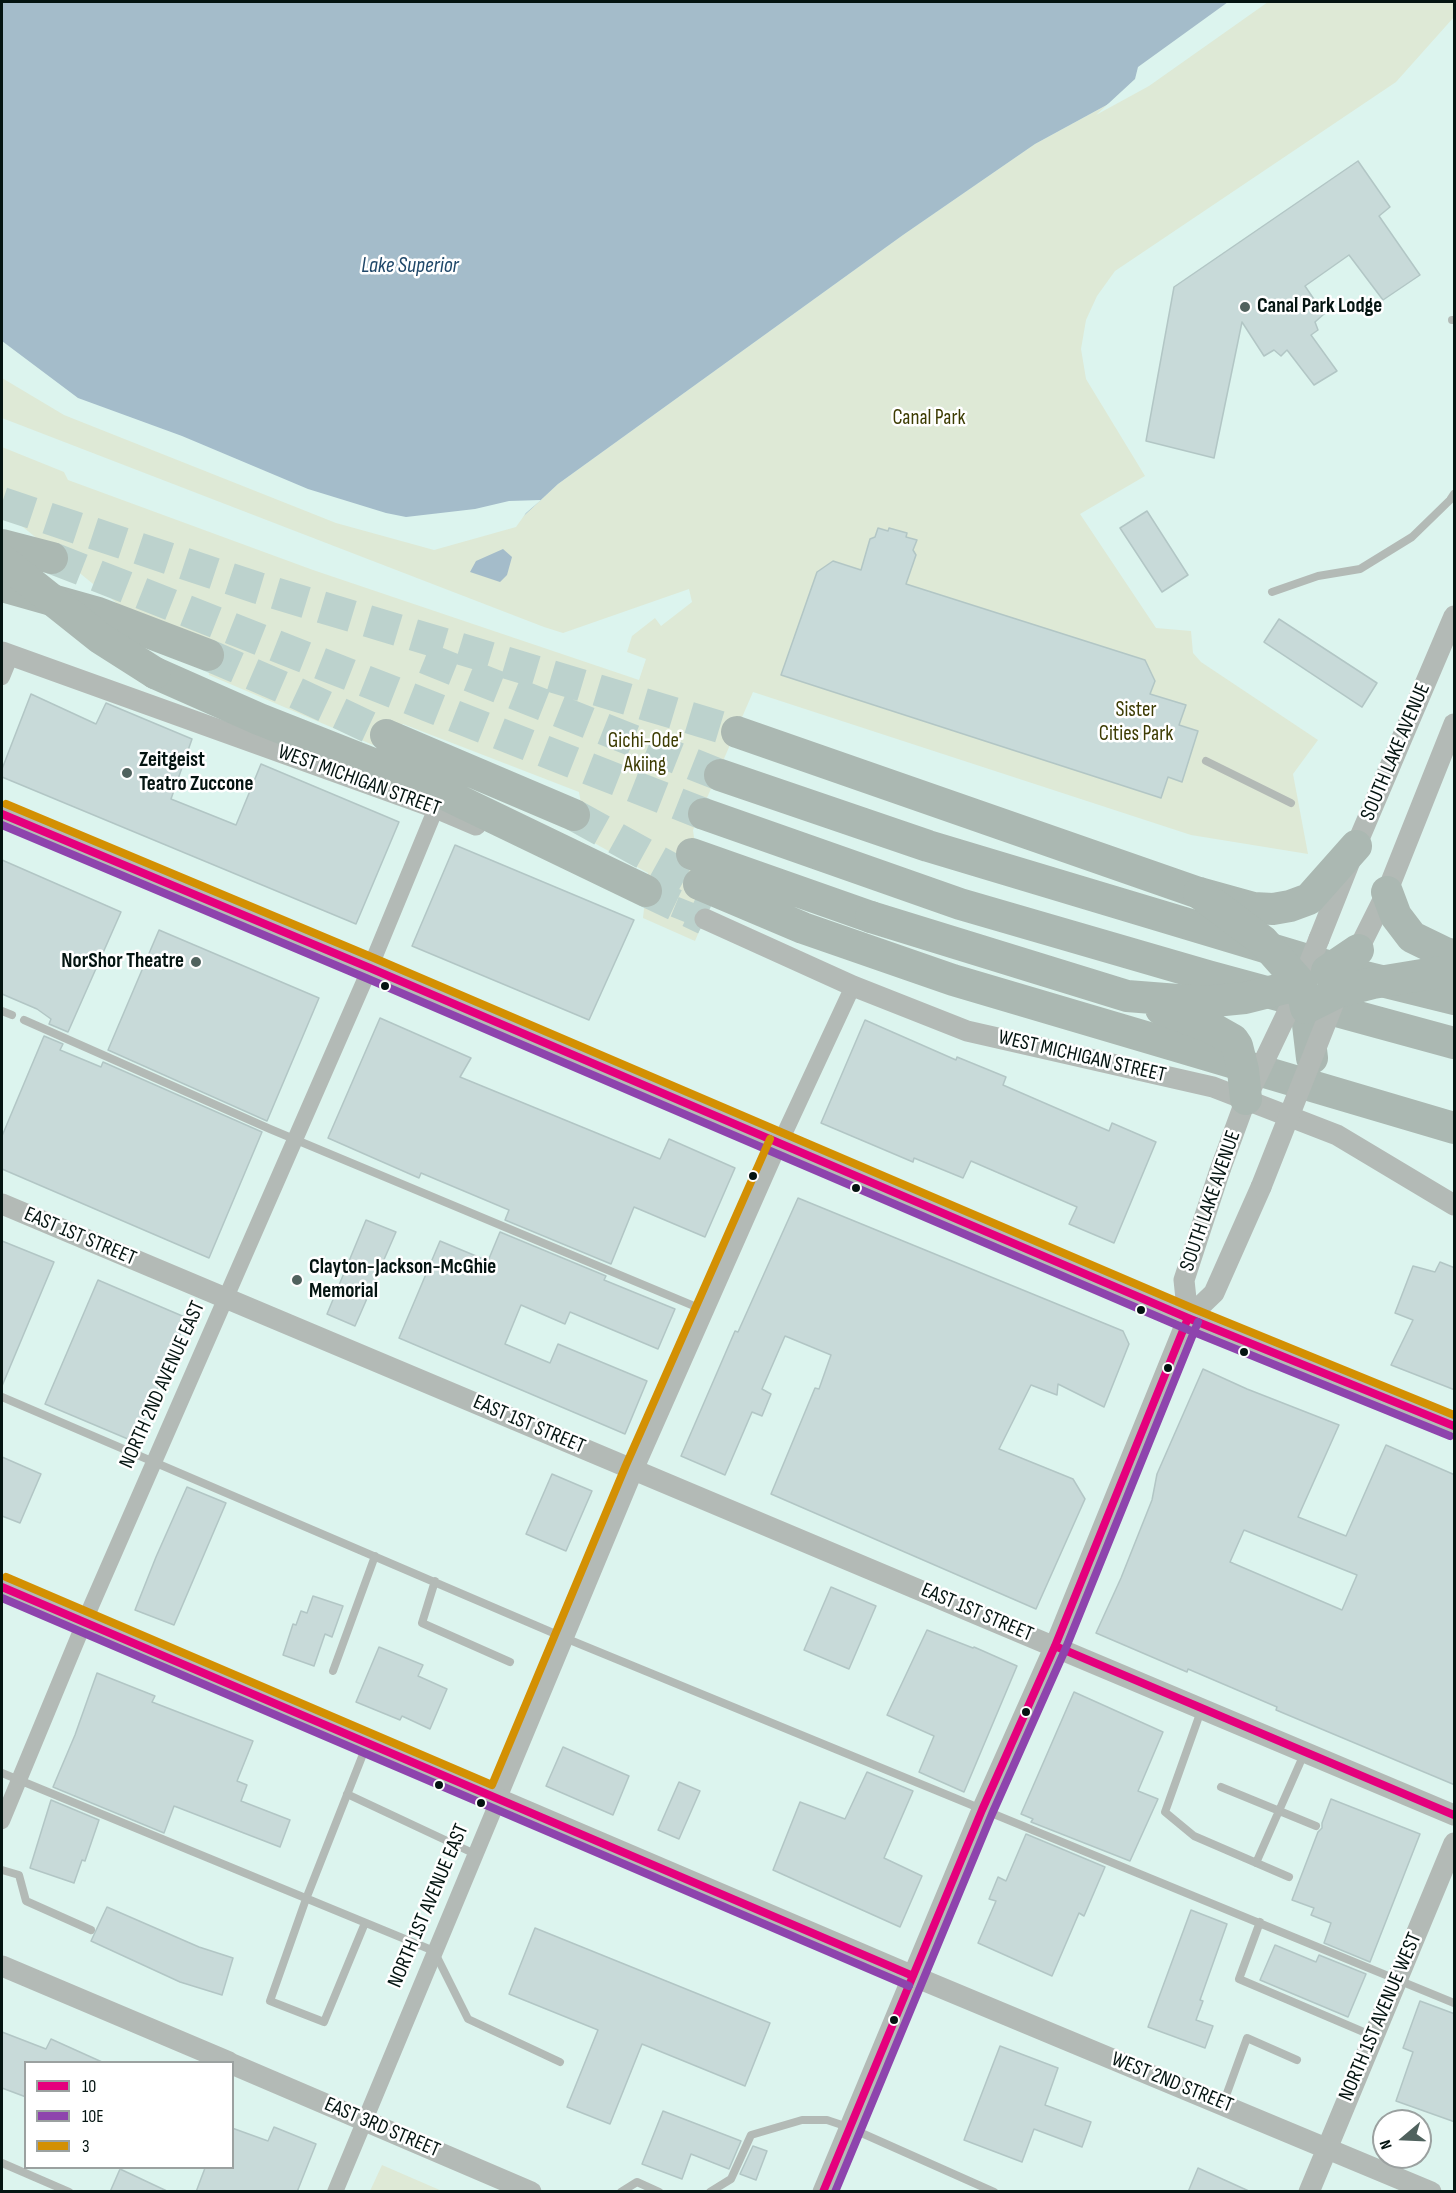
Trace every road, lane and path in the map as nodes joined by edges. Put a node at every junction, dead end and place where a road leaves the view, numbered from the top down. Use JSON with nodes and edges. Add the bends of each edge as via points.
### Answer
{"nodes":[{"id":1,"x":1455,"y":494,"type":"edge"},
{"id":2,"x":2,"y":545,"type":"edge"},
{"id":3,"x":52,"y":558,"type":"tunnel mouth"},
{"id":4,"x":2,"y":560,"type":"edge"},
{"id":5,"x":2,"y":586,"type":"edge"},
{"id":6,"x":1272,"y":592,"type":"dead end"},
{"id":7,"x":1455,"y":616,"type":"edge"},
{"id":8,"x":6,"y":653,"type":"edge"},
{"id":9,"x":208,"y":656,"type":"tunnel mouth"},
{"id":10,"x":2,"y":677,"type":"edge"},
{"id":11,"x":1455,"y":724,"type":"edge"},
{"id":12,"x":737,"y":732,"type":"tunnel mouth"},
{"id":13,"x":386,"y":735,"type":"tunnel mouth"},
{"id":14,"x":1206,"y":761,"type":"dead end"},
{"id":15,"x":720,"y":775,"type":"tunnel mouth"},
{"id":16,"x":1291,"y":804,"type":"dead end"},
{"id":17,"x":436,"y":808,"type":"junction"},
{"id":18,"x":2,"y":814,"type":"edge"},
{"id":19,"x":704,"y":814,"type":"tunnel mouth"},
{"id":20,"x":574,"y":815,"type":"tunnel mouth"},
{"id":21,"x":1356,"y":846,"type":"junction"},
{"id":22,"x":1387,"y":892,"type":"junction"},
{"id":23,"x":646,"y":893,"type":"joint"},
{"id":24,"x":1199,"y":893,"type":"junction"},
{"id":25,"x":705,"y":919,"type":"dead end"},
{"id":26,"x":1358,"y":950,"type":"junction"},
{"id":27,"x":1455,"y":955,"type":"edge"},
{"id":28,"x":370,"y":968,"type":"junction"},
{"id":29,"x":1455,"y":972,"type":"edge"},
{"id":30,"x":853,"y":986,"type":"junction"},
{"id":31,"x":1338,"y":992,"type":"junction"},
{"id":32,"x":1127,"y":996,"type":"junction"},
{"id":33,"x":1303,"y":996,"type":"junction"},
{"id":34,"x":1455,"y":999,"type":"edge"},
{"id":35,"x":2,"y":1011,"type":"edge"},
{"id":36,"x":12,"y":1015,"type":"dead end"},
{"id":37,"x":24,"y":1020,"type":"dead end"},
{"id":38,"x":1277,"y":1033,"type":"joint"},
{"id":39,"x":1455,"y":1043,"type":"edge"},
{"id":40,"x":1312,"y":1058,"type":"junction"},
{"id":41,"x":1246,"y":1100,"type":"junction"},
{"id":42,"x":1455,"y":1128,"type":"edge"},
{"id":43,"x":296,"y":1139,"type":"junction"},
{"id":44,"x":780,"y":1143,"type":"junction"},
{"id":45,"x":2,"y":1203,"type":"edge"},
{"id":46,"x":1455,"y":1205,"type":"edge"},
{"id":47,"x":226,"y":1298,"type":"junction"},
{"id":48,"x":706,"y":1311,"type":"junction"},
{"id":49,"x":1188,"y":1318,"type":"junction"},
{"id":50,"x":2,"y":1397,"type":"edge"},
{"id":51,"x":1455,"y":1426,"type":"edge"},
{"id":52,"x":155,"y":1461,"type":"junction"},
{"id":53,"x":636,"y":1470,"type":"junction"},
{"id":54,"x":375,"y":1556,"type":"junction"},
{"id":55,"x":435,"y":1581,"type":"junction"},
{"id":56,"x":2,"y":1587,"type":"edge"},
{"id":57,"x":85,"y":1621,"type":"junction"},
{"id":58,"x":565,"y":1638,"type":"junction"},
{"id":59,"x":1055,"y":1646,"type":"junction"},
{"id":60,"x":510,"y":1662,"type":"dead end"},
{"id":61,"x":333,"y":1671,"type":"dead end"},
{"id":62,"x":1202,"y":1708,"type":"junction"},
{"id":63,"x":367,"y":1743,"type":"junction"},
{"id":64,"x":1305,"y":1751,"type":"junction"},
{"id":65,"x":2,"y":1773,"type":"edge"},
{"id":66,"x":19,"y":1780,"type":"junction"},
{"id":67,"x":1221,"y":1787,"type":"dead end"},
{"id":68,"x":346,"y":1794,"type":"junction"},
{"id":69,"x":498,"y":1799,"type":"junction"},
{"id":70,"x":982,"y":1810,"type":"junction"},
{"id":71,"x":1279,"y":1810,"type":"junction"},
{"id":72,"x":1455,"y":1815,"type":"edge"},
{"id":73,"x":2,"y":1821,"type":"edge"},
{"id":74,"x":1316,"y":1826,"type":"dead end"},
{"id":75,"x":1455,"y":1843,"type":"edge"},
{"id":76,"x":475,"y":1854,"type":"junction"},
{"id":77,"x":1256,"y":1863,"type":"junction"},
{"id":78,"x":2,"y":1870,"type":"edge"},
{"id":79,"x":1289,"y":1877,"type":"dead end"},
{"id":80,"x":306,"y":1899,"type":"junction"},
{"id":81,"x":1260,"y":1922,"type":"junction"},
{"id":82,"x":365,"y":1923,"type":"junction"},
{"id":83,"x":91,"y":1930,"type":"dead end"},
{"id":84,"x":434,"y":1951,"type":"junction"},
{"id":85,"x":2,"y":1966,"type":"edge"},
{"id":86,"x":913,"y":1976,"type":"junction"},
{"id":87,"x":1397,"y":1978,"type":"junction"},
{"id":88,"x":1455,"y":2003,"type":"edge"},
{"id":89,"x":1373,"y":2036,"type":"junction"},
{"id":90,"x":1297,"y":2060,"type":"dead end"},
{"id":91,"x":226,"y":2061,"type":"edge"},
{"id":92,"x":560,"y":2062,"type":"dead end"},
{"id":93,"x":234,"y":2064,"type":"edge"},
{"id":94,"x":1222,"y":2104,"type":"junction"},
{"id":95,"x":364,"y":2120,"type":"junction"},
{"id":96,"x":848,"y":2127,"type":"junction"},
{"id":97,"x":1327,"y":2148,"type":"junction"},
{"id":98,"x":2,"y":2163,"type":"edge"},
{"id":99,"x":69,"y":2192,"type":"edge"},
{"id":100,"x":335,"y":2192,"type":"edge"},
{"id":101,"x":531,"y":2192,"type":"edge"},
{"id":102,"x":621,"y":2192,"type":"edge"},
{"id":103,"x":659,"y":2192,"type":"edge"},
{"id":104,"x":710,"y":2192,"type":"edge"},
{"id":105,"x":823,"y":2192,"type":"edge"},
{"id":106,"x":994,"y":2192,"type":"edge"},
{"id":107,"x":1309,"y":2192,"type":"edge"},
{"id":108,"x":1431,"y":2192,"type":"edge"}],
"edges":[{"from":1,"to":6,"type":"lane","via":[[1412,537],[1360,569],[1318,576]]},
{"from":2,"to":3,"type":"highway"},
{"from":4,"to":23,"type":"highway","bridge":true,"via":[[100,638],[155,673],[426,785]]},
{"from":5,"to":9,"type":"highway","via":[[98,613]]},
{"from":7,"to":21,"type":"street","name":"SOUTH LAKE AVENUE"},
{"from":8,"to":10,"type":"street"},
{"from":8,"to":17,"type":"street","name":"WEST MICHIGAN STREET"},
{"from":11,"to":22,"type":"street","name":"SOUTH LAKE AVENUE"},
{"from":12,"to":24,"type":"highway"},
{"from":13,"to":20,"type":"highway"},
{"from":14,"to":16,"type":"lane"},
{"from":15,"to":34,"type":"highway","via":[[928,846],[1350,972]]},
{"from":17,"to":23,"type":"street","name":"WEST MICHIGAN STREET"},
{"from":17,"to":28,"type":"street","name":"NORTH 2ND AVENUE EAST"},
{"from":18,"to":28,"type":"street"},
{"from":19,"to":39,"type":"highway","via":[[960,904]]},
{"from":21,"to":24,"type":"highway","via":[[1309,898],[1290,906],[1254,908]]},
{"from":21,"to":33,"type":"street","name":"SOUTH LAKE AVENUE","bridge":true},
{"from":22,"to":26,"type":"street","name":"SOUTH LAKE AVENUE"},
{"from":22,"to":27,"type":"highway","via":[[1396,916],[1412,937]]},
{"from":24,"to":33,"type":"highway","bridge":true,"via":[[1263,941]]},
{"from":25,"to":30,"type":"street","name":"WEST MICHIGAN STREET"},
{"from":26,"to":31,"type":"street","name":"SOUTH LAKE AVENUE","bridge":true},
{"from":26,"to":33,"type":"highway","bridge":true,"via":[[1328,971]]},
{"from":28,"to":43,"type":"street","name":"NORTH 2ND AVENUE EAST"},
{"from":28,"to":44,"type":"street"},
{"from":29,"to":31,"type":"highway","bridge":true,"via":[[1431,973]]},
{"from":30,"to":44,"type":"street","name":"NORTH 1ST AVENUE EAST"},
{"from":30,"to":46,"type":"street","name":"WEST MICHIGAN STREET","via":[[967,1031],[1213,1087],[1337,1135]]},
{"from":31,"to":33,"type":"highway","bridge":true},
{"from":31,"to":40,"type":"street","name":"SOUTH LAKE AVENUE","bridge":true},
{"from":32,"to":33,"type":"highway","bridge":true,"via":[[1204,1002]]},
{"from":32,"to":41,"type":"highway","bridge":true,"via":[[1210,1027],[1233,1040],[1244,1070]]},
{"from":32,"to":42,"type":"highway","bridge":true,"via":[[871,917],[695,869],[803,928],[953,980]]},
{"from":33,"to":38,"type":"highway","bridge":true},
{"from":33,"to":40,"type":"highway"},
{"from":35,"to":36,"type":"lane"},
{"from":37,"to":43,"type":"lane"},
{"from":38,"to":41,"type":"street","name":"SOUTH LAKE AVENUE","bridge":true},
{"from":40,"to":49,"type":"street","name":"SOUTH LAKE AVENUE","bridge":true,"via":[[1214,1293]]},
{"from":41,"to":49,"type":"street","name":"SOUTH LAKE AVENUE","bridge":true,"via":[[1184,1280]]},
{"from":43,"to":47,"type":"street","name":"NORTH 2ND AVENUE EAST"},
{"from":43,"to":48,"type":"lane"},
{"from":44,"to":48,"type":"street","name":"NORTH 1ST AVENUE EAST"},
{"from":44,"to":49,"type":"street"},
{"from":45,"to":47,"type":"street","name":"EAST 1ST STREET"},
{"from":47,"to":52,"type":"street","name":"NORTH 2ND AVENUE EAST"},
{"from":47,"to":53,"type":"street","name":"EAST 1ST STREET"},
{"from":48,"to":53,"type":"street","name":"NORTH 1ST AVENUE EAST"},
{"from":49,"to":51,"type":"street"},
{"from":49,"to":59,"type":"street"},
{"from":50,"to":52,"type":"lane"},
{"from":52,"to":54,"type":"lane"},
{"from":52,"to":57,"type":"street","name":"NORTH 2ND AVENUE EAST"},
{"from":53,"to":58,"type":"street","name":"NORTH 1ST AVENUE EAST"},
{"from":53,"to":59,"type":"street","name":"EAST 1ST STREET"},
{"from":54,"to":55,"type":"lane"},
{"from":54,"to":61,"type":"lane"},
{"from":55,"to":58,"type":"lane"},
{"from":55,"to":60,"type":"lane","via":[[422,1623]]},
{"from":56,"to":57,"type":"street","name":"WEST 2ND STREET"},
{"from":57,"to":63,"type":"street","name":"WEST 2ND STREET"},
{"from":57,"to":66,"type":"street","name":"NORTH 2ND AVENUE EAST"},
{"from":58,"to":69,"type":"street","name":"NORTH 1ST AVENUE EAST"},
{"from":58,"to":70,"type":"lane"},
{"from":59,"to":62,"type":"street","name":"EAST 1ST STREET"},
{"from":59,"to":70,"type":"street"},
{"from":62,"to":64,"type":"street","name":"EAST 1ST STREET"},
{"from":62,"to":77,"type":"lane","via":[[1165,1812],[1194,1836]]},
{"from":63,"to":68,"type":"lane"},
{"from":63,"to":69,"type":"street","name":"WEST 2ND STREET"},
{"from":64,"to":71,"type":"lane"},
{"from":64,"to":72,"type":"street","name":"EAST 1ST STREET"},
{"from":65,"to":66,"type":"lane"},
{"from":66,"to":73,"type":"street","name":"NORTH 2ND AVENUE EAST"},
{"from":66,"to":80,"type":"lane"},
{"from":67,"to":71,"type":"lane"},
{"from":68,"to":76,"type":"lane"},
{"from":68,"to":80,"type":"lane"},
{"from":69,"to":76,"type":"street","name":"NORTH 1ST AVENUE EAST"},
{"from":69,"to":86,"type":"street","name":"WEST 2ND STREET"},
{"from":70,"to":81,"type":"lane"},
{"from":70,"to":86,"type":"street"},
{"from":71,"to":74,"type":"lane"},
{"from":71,"to":77,"type":"lane"},
{"from":75,"to":87,"type":"street","name":"NORTH 1ST AVENUE WEST"},
{"from":76,"to":84,"type":"street","name":"NORTH 1ST AVENUE EAST"},
{"from":77,"to":79,"type":"lane"},
{"from":78,"to":83,"type":"lane","via":[[19,1875],[26,1901]]},
{"from":80,"to":82,"type":"lane"},
{"from":80,"to":82,"type":"lane","via":[[270,2001],[324,2022]]},
{"from":81,"to":87,"type":"lane"},
{"from":81,"to":89,"type":"lane","via":[[1239,1979]]},
{"from":82,"to":84,"type":"lane"},
{"from":84,"to":92,"type":"lane","via":[[468,2019]]},
{"from":84,"to":95,"type":"street","name":"NORTH 1ST AVENUE EAST"},
{"from":85,"to":91,"type":"street","name":"EAST 3RD STREET"},
{"from":86,"to":94,"type":"street","name":"WEST 2ND STREET"},
{"from":86,"to":96,"type":"street"},
{"from":87,"to":88,"type":"lane"},
{"from":87,"to":89,"type":"street","name":"NORTH 1ST AVENUE WEST"},
{"from":89,"to":97,"type":"street","name":"NORTH 1ST AVENUE WEST"},
{"from":90,"to":94,"type":"lane","via":[[1246,2038]]},
{"from":93,"to":95,"type":"street","name":"EAST 3RD STREET"},
{"from":94,"to":97,"type":"street","name":"WEST 2ND STREET"},
{"from":95,"to":100,"type":"street","name":"NORTH 1ST AVENUE EAST"},
{"from":95,"to":101,"type":"street","name":"EAST 3RD STREET"},
{"from":96,"to":104,"type":"lane","via":[[827,2120],[802,2120],[751,2135],[731,2179]]},
{"from":96,"to":105,"type":"street"},
{"from":96,"to":106,"type":"lane"},
{"from":97,"to":107,"type":"street","name":"NORTH 1ST AVENUE WEST"},
{"from":97,"to":108,"type":"street","name":"WEST 2ND STREET"},
{"from":98,"to":99,"type":"lane"},
{"from":102,"to":103,"type":"lane","via":[[637,2182]]}]}
